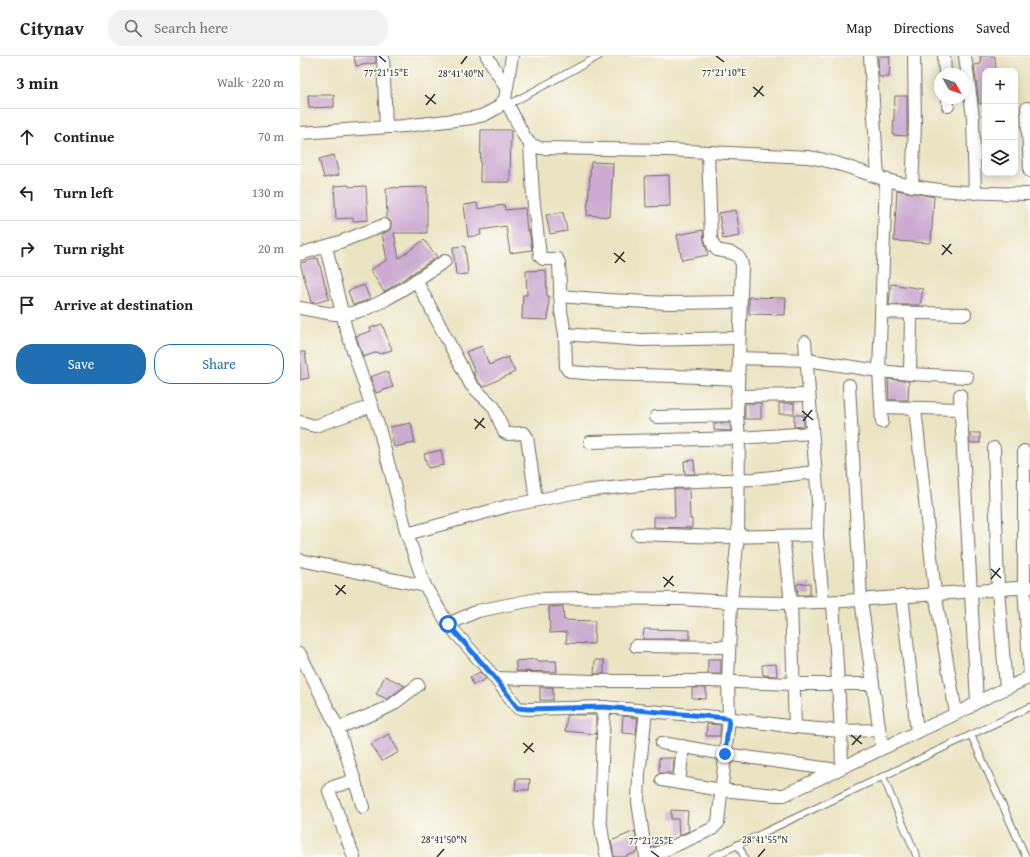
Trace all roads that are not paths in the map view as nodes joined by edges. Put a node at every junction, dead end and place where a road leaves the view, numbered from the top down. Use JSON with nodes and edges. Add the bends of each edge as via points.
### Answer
{"nodes":[{"id":1,"x":383,"y":56,"type":"edge"},
{"id":2,"x":487,"y":56,"type":"edge"},
{"id":3,"x":512,"y":56,"type":"edge"},
{"id":4,"x":599,"y":56,"type":"edge"},
{"id":5,"x":870,"y":56,"type":"edge"},
{"id":6,"x":914,"y":56,"type":"edge"},
{"id":7,"x":944,"y":56,"type":"edge"},
{"id":8,"x":965,"y":56,"type":"edge"},
{"id":9,"x":945,"y":68,"type":"edge"},
{"id":10,"x":506,"y":98,"type":"junction"},
{"id":11,"x":1027,"y":108,"type":"dead end"},
{"id":12,"x":386,"y":127,"type":"junction"},
{"id":13,"x":300,"y":133,"type":"edge"},
{"id":14,"x":530,"y":144,"type":"junction"},
{"id":15,"x":708,"y":152,"type":"junction"},
{"id":16,"x":1030,"y":171,"type":"edge"},
{"id":17,"x":882,"y":178,"type":"junction"},
{"id":18,"x":912,"y":186,"type":"junction"},
{"id":19,"x":975,"y":193,"type":"junction"},
{"id":20,"x":1030,"y":194,"type":"edge"},
{"id":21,"x":384,"y":225,"type":"dead end"},
{"id":22,"x":326,"y":247,"type":"junction"},
{"id":23,"x":300,"y":254,"type":"edge"},
{"id":24,"x":445,"y":261,"type":"dead end"},
{"id":25,"x":416,"y":280,"type":"junction"},
{"id":26,"x":560,"y":296,"type":"junction"},
{"id":27,"x":740,"y":302,"type":"junction"},
{"id":28,"x":300,"y":308,"type":"edge"},
{"id":29,"x":880,"y":312,"type":"junction"},
{"id":30,"x":911,"y":313,"type":"junction"},
{"id":31,"x":342,"y":314,"type":"junction"},
{"id":32,"x":965,"y":314,"type":"dead end"},
{"id":33,"x":565,"y":334,"type":"junction"},
{"id":34,"x":739,"y":338,"type":"junction"},
{"id":35,"x":805,"y":342,"type":"dead end"},
{"id":36,"x":739,"y":358,"type":"junction"},
{"id":37,"x":807,"y":360,"type":"junction"},
{"id":38,"x":879,"y":371,"type":"junction"},
{"id":39,"x":910,"y":374,"type":"junction"},
{"id":40,"x":967,"y":377,"type":"dead end"},
{"id":41,"x":737,"y":379,"type":"junction"},
{"id":42,"x":849,"y":385,"type":"dead end"},
{"id":43,"x":809,"y":395,"type":"junction"},
{"id":44,"x":960,"y":395,"type":"dead end"},
{"id":45,"x":737,"y":396,"type":"junction"},
{"id":46,"x":372,"y":406,"type":"junction"},
{"id":47,"x":881,"y":407,"type":"junction"},
{"id":48,"x":915,"y":408,"type":"junction"},
{"id":49,"x":960,"y":409,"type":"junction"},
{"id":50,"x":737,"y":415,"type":"junction"},
{"id":51,"x":656,"y":417,"type":"dead end"},
{"id":52,"x":300,"y":422,"type":"edge"},
{"id":53,"x":882,"y":422,"type":"dead end"},
{"id":54,"x":812,"y":433,"type":"junction"},
{"id":55,"x":739,"y":438,"type":"junction"},
{"id":56,"x":590,"y":442,"type":"dead end"},
{"id":57,"x":994,"y":448,"type":"dead end"},
{"id":58,"x":1024,"y":450,"type":"dead end"},
{"id":59,"x":815,"y":472,"type":"junction"},
{"id":60,"x":738,"y":480,"type":"junction"},
{"id":61,"x":536,"y":500,"type":"junction"},
{"id":62,"x":407,"y":534,"type":"junction"},
{"id":63,"x":638,"y":534,"type":"dead end"},
{"id":64,"x":817,"y":535,"type":"junction"},
{"id":65,"x":784,"y":536,"type":"junction"},
{"id":66,"x":738,"y":537,"type":"junction"},
{"id":67,"x":300,"y":560,"type":"edge"},
{"id":68,"x":425,"y":586,"type":"junction"},
{"id":69,"x":1027,"y":587,"type":"edge"},
{"id":70,"x":998,"y":589,"type":"junction"},
{"id":71,"x":971,"y":590,"type":"junction"},
{"id":72,"x":935,"y":594,"type":"junction"},
{"id":73,"x":902,"y":596,"type":"junction"},
{"id":74,"x":862,"y":600,"type":"junction"},
{"id":75,"x":731,"y":602,"type":"junction"},
{"id":76,"x":828,"y":602,"type":"junction"},
{"id":77,"x":790,"y":604,"type":"junction"},
{"id":78,"x":448,"y":624,"type":"junction"},
{"id":79,"x":636,"y":646,"type":"dead end"},
{"id":80,"x":729,"y":647,"type":"junction"},
{"id":81,"x":300,"y":654,"type":"edge"},
{"id":82,"x":1030,"y":677,"type":"edge"},
{"id":83,"x":495,"y":678,"type":"junction"},
{"id":84,"x":728,"y":681,"type":"junction"},
{"id":85,"x":793,"y":684,"type":"junction"},
{"id":86,"x":873,"y":684,"type":"junction"},
{"id":87,"x":418,"y":685,"type":"dead end"},
{"id":88,"x":838,"y":685,"type":"junction"},
{"id":89,"x":1006,"y":688,"type":"junction"},
{"id":90,"x":977,"y":702,"type":"junction"},
{"id":91,"x":604,"y":707,"type":"junction"},
{"id":92,"x":1030,"y":707,"type":"edge"},
{"id":93,"x":646,"y":711,"type":"junction"},
{"id":94,"x":956,"y":713,"type":"junction"},
{"id":95,"x":729,"y":719,"type":"junction"},
{"id":96,"x":795,"y":727,"type":"junction"},
{"id":97,"x":338,"y":728,"type":"junction"},
{"id":98,"x":879,"y":730,"type":"junction"},
{"id":99,"x":841,"y":731,"type":"junction"},
{"id":100,"x":917,"y":732,"type":"junction"},
{"id":101,"x":971,"y":735,"type":"junction"},
{"id":102,"x":662,"y":743,"type":"dead end"},
{"id":103,"x":683,"y":746,"type":"junction"},
{"id":104,"x":882,"y":748,"type":"junction"},
{"id":105,"x":725,"y":754,"type":"junction"},
{"id":106,"x":840,"y":768,"type":"junction"},
{"id":107,"x":883,"y":777,"type":"junction"},
{"id":108,"x":355,"y":780,"type":"junction"},
{"id":109,"x":662,"y":780,"type":"dead end"},
{"id":110,"x":679,"y":783,"type":"junction"},
{"id":111,"x":721,"y":790,"type":"junction"},
{"id":112,"x":363,"y":807,"type":"dead end"},
{"id":113,"x":738,"y":844,"type":"junction"},
{"id":114,"x":354,"y":857,"type":"edge"},
{"id":115,"x":608,"y":857,"type":"edge"},
{"id":116,"x":646,"y":857,"type":"edge"},
{"id":117,"x":649,"y":857,"type":"edge"},
{"id":118,"x":712,"y":857,"type":"edge"},
{"id":119,"x":744,"y":857,"type":"edge"},
{"id":120,"x":917,"y":857,"type":"edge"},
{"id":121,"x":1026,"y":857,"type":"edge"}],
"edges":[{"from":1,"to":12,"type":"street"},
{"from":2,"to":10,"type":"street"},
{"from":3,"to":10,"type":"street"},
{"from":4,"to":10,"type":"lane"},
{"from":5,"to":17,"type":"street"},
{"from":6,"to":18,"type":"street","via":[[915,126]]},
{"from":7,"to":9,"type":"street"},
{"from":8,"to":19,"type":"street","via":[[973,117]]},
{"from":10,"to":12,"type":"street","via":[[497,108],[472,118]]},
{"from":10,"to":14,"type":"street"},
{"from":11,"to":16,"type":"street"},
{"from":12,"to":13,"type":"street"},
{"from":14,"to":15,"type":"street","via":[[549,149]]},
{"from":14,"to":26,"type":"street","via":[[540,256],[543,259],[558,261]]},
{"from":15,"to":17,"type":"street","via":[[820,159]]},
{"from":15,"to":27,"type":"street","via":[[711,238],[717,250],[739,256]]},
{"from":17,"to":18,"type":"street"},
{"from":17,"to":29,"type":"street"},
{"from":18,"to":19,"type":"street"},
{"from":19,"to":20,"type":"street"},
{"from":21,"to":22,"type":"street"},
{"from":22,"to":23,"type":"street"},
{"from":22,"to":31,"type":"street"},
{"from":24,"to":25,"type":"street"},
{"from":25,"to":31,"type":"street","via":[[371,307]]},
{"from":25,"to":61,"type":"street","via":[[471,385],[494,407],[504,432],[524,433],[527,437]]},
{"from":26,"to":27,"type":"street","via":[[668,303]]},
{"from":26,"to":33,"type":"street"},
{"from":27,"to":34,"type":"street"},
{"from":28,"to":31,"type":"street"},
{"from":29,"to":30,"type":"street"},
{"from":29,"to":38,"type":"street"},
{"from":30,"to":32,"type":"street"},
{"from":30,"to":39,"type":"street"},
{"from":31,"to":46,"type":"street"},
{"from":33,"to":34,"type":"street","via":[[641,340]]},
{"from":33,"to":41,"type":"street","via":[[566,366],[572,372]]},
{"from":34,"to":36,"type":"street"},
{"from":35,"to":37,"type":"street"},
{"from":36,"to":37,"type":"street"},
{"from":36,"to":41,"type":"street"},
{"from":37,"to":38,"type":"street"},
{"from":37,"to":43,"type":"street"},
{"from":38,"to":39,"type":"street"},
{"from":38,"to":47,"type":"street"},
{"from":39,"to":40,"type":"street"},
{"from":41,"to":45,"type":"street"},
{"from":42,"to":74,"type":"street"},
{"from":43,"to":45,"type":"street"},
{"from":43,"to":54,"type":"street"},
{"from":44,"to":49,"type":"street"},
{"from":45,"to":50,"type":"street"},
{"from":46,"to":52,"type":"street","via":[[315,426]]},
{"from":46,"to":62,"type":"street"},
{"from":47,"to":48,"type":"street"},
{"from":47,"to":53,"type":"street"},
{"from":48,"to":49,"type":"street"},
{"from":48,"to":72,"type":"street"},
{"from":49,"to":71,"type":"street"},
{"from":50,"to":51,"type":"street"},
{"from":50,"to":55,"type":"street"},
{"from":54,"to":55,"type":"street"},
{"from":54,"to":59,"type":"street"},
{"from":55,"to":56,"type":"street"},
{"from":55,"to":60,"type":"street"},
{"from":57,"to":70,"type":"street"},
{"from":58,"to":69,"type":"street"},
{"from":59,"to":60,"type":"street"},
{"from":59,"to":64,"type":"street","via":[[818,502]]},
{"from":60,"to":61,"type":"street","via":[[635,485]]},
{"from":60,"to":66,"type":"street"},
{"from":61,"to":62,"type":"street"},
{"from":62,"to":68,"type":"street"},
{"from":63,"to":66,"type":"street"},
{"from":64,"to":65,"type":"street"},
{"from":64,"to":76,"type":"street"},
{"from":65,"to":66,"type":"street"},
{"from":65,"to":77,"type":"street"},
{"from":66,"to":75,"type":"street"},
{"from":67,"to":68,"type":"street"},
{"from":68,"to":78,"type":"street"},
{"from":69,"to":70,"type":"street"},
{"from":69,"to":82,"type":"street"},
{"from":70,"to":71,"type":"street"},
{"from":70,"to":89,"type":"street"},
{"from":71,"to":72,"type":"street"},
{"from":71,"to":90,"type":"street"},
{"from":72,"to":73,"type":"street"},
{"from":72,"to":94,"type":"street"},
{"from":73,"to":74,"type":"street"},
{"from":73,"to":100,"type":"street"},
{"from":74,"to":76,"type":"street"},
{"from":74,"to":86,"type":"street"},
{"from":75,"to":77,"type":"street"},
{"from":75,"to":78,"type":"street","via":[[643,598],[538,600],[478,612]]},
{"from":75,"to":80,"type":"street"},
{"from":76,"to":77,"type":"street"},
{"from":76,"to":88,"type":"street"},
{"from":77,"to":85,"type":"street"},
{"from":78,"to":83,"type":"street"},
{"from":79,"to":80,"type":"street"},
{"from":80,"to":84,"type":"street"},
{"from":81,"to":97,"type":"street"},
{"from":82,"to":89,"type":"street"},
{"from":83,"to":84,"type":"street"},
{"from":83,"to":91,"type":"street","via":[[518,708]]},
{"from":84,"to":85,"type":"street"},
{"from":84,"to":95,"type":"street"},
{"from":85,"to":88,"type":"street"},
{"from":85,"to":96,"type":"street"},
{"from":86,"to":88,"type":"street"},
{"from":86,"to":98,"type":"street"},
{"from":87,"to":97,"type":"street","via":[[392,705]]},
{"from":88,"to":99,"type":"street"},
{"from":89,"to":90,"type":"street"},
{"from":90,"to":94,"type":"street"},
{"from":91,"to":93,"type":"street"},
{"from":91,"to":115,"type":"street","via":[[600,818]]},
{"from":92,"to":101,"type":"lane"},
{"from":93,"to":95,"type":"street"},
{"from":93,"to":116,"type":"street","via":[[638,802]]},
{"from":94,"to":100,"type":"street"},
{"from":95,"to":96,"type":"street"},
{"from":95,"to":105,"type":"street"},
{"from":96,"to":99,"type":"street"},
{"from":97,"to":108,"type":"street"},
{"from":98,"to":99,"type":"street"},
{"from":98,"to":104,"type":"street"},
{"from":99,"to":106,"type":"street"},
{"from":100,"to":104,"type":"street"},
{"from":101,"to":107,"type":"lane"},
{"from":101,"to":121,"type":"lane"},
{"from":102,"to":103,"type":"street"},
{"from":103,"to":105,"type":"street"},
{"from":103,"to":110,"type":"street"},
{"from":104,"to":106,"type":"street"},
{"from":105,"to":106,"type":"street"},
{"from":105,"to":111,"type":"street"},
{"from":106,"to":111,"type":"street","via":[[779,796]]},
{"from":107,"to":113,"type":"lane"},
{"from":107,"to":120,"type":"lane"},
{"from":108,"to":112,"type":"street"},
{"from":108,"to":114,"type":"street","via":[[333,787],[329,791]]},
{"from":109,"to":110,"type":"street"},
{"from":110,"to":111,"type":"street"},
{"from":111,"to":117,"type":"street","via":[[720,817],[716,826]]},
{"from":113,"to":118,"type":"lane"},
{"from":113,"to":119,"type":"lane"}]}
